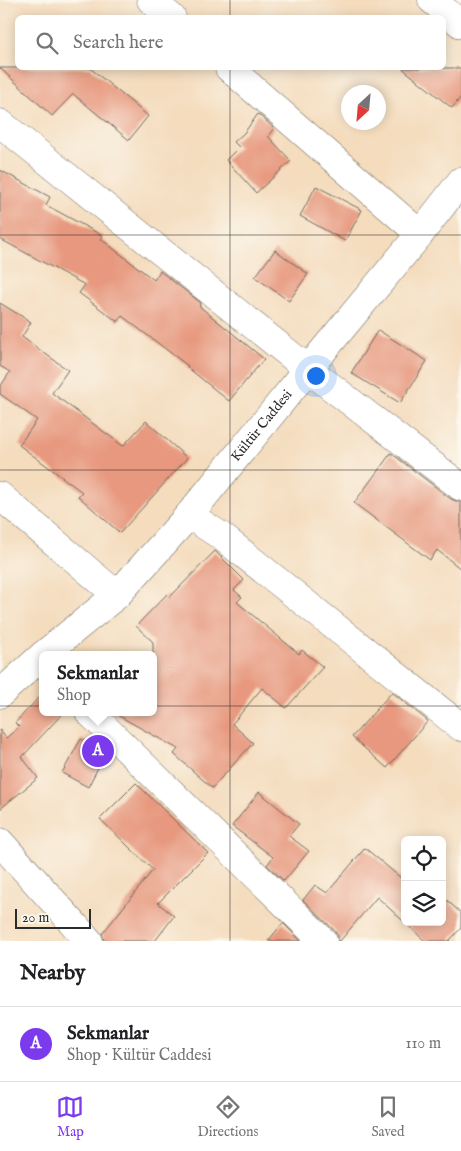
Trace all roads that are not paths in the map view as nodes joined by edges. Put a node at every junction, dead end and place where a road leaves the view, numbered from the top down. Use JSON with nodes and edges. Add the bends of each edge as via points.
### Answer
{"nodes":[{"id":1,"x":152,"y":0,"type":"edge"},
{"id":2,"x":432,"y":0,"type":"edge"},
{"id":3,"x":169,"y":15,"type":"edge"},
{"id":4,"x":461,"y":24,"type":"edge"},
{"id":5,"x":231,"y":70,"type":"edge"},
{"id":6,"x":0,"y":123,"type":"edge"},
{"id":7,"x":461,"y":181,"type":"edge"},
{"id":8,"x":420,"y":234,"type":"junction"},
{"id":9,"x":308,"y":369,"type":"junction"},
{"id":10,"x":461,"y":487,"type":"edge"},
{"id":11,"x":0,"y":496,"type":"edge"},
{"id":12,"x":189,"y":515,"type":"junction"},
{"id":13,"x":117,"y":595,"type":"junction"},
{"id":14,"x":50,"y":651,"type":"edge"},
{"id":15,"x":39,"y":661,"type":"edge"},
{"id":16,"x":0,"y":694,"type":"edge"},
{"id":17,"x":93,"y":716,"type":"edge"},
{"id":18,"x":461,"y":726,"type":"edge"},
{"id":19,"x":0,"y":842,"type":"edge"},
{"id":20,"x":89,"y":941,"type":"edge"},
{"id":21,"x":323,"y":941,"type":"edge"}],
"edges":[{"from":1,"to":3,"type":"street"},
{"from":2,"to":4,"type":"street"},
{"from":5,"to":8,"type":"street"},
{"from":6,"to":9,"type":"street"},
{"from":7,"to":8,"type":"street","name":"Kültür Caddesi"},
{"from":8,"to":9,"type":"street","name":"Kültür Caddesi"},
{"from":9,"to":10,"type":"street"},
{"from":9,"to":12,"type":"street","name":"Kültür Caddesi"},
{"from":11,"to":13,"type":"street"},
{"from":12,"to":13,"type":"street","name":"Kültür Caddesi"},
{"from":12,"to":18,"type":"street","via":[[221,536]]},
{"from":13,"to":14,"type":"street","name":"Kültür Caddesi"},
{"from":15,"to":16,"type":"street","name":"Kültür Caddesi"},
{"from":17,"to":21,"type":"street"},
{"from":19,"to":20,"type":"street"}]}
